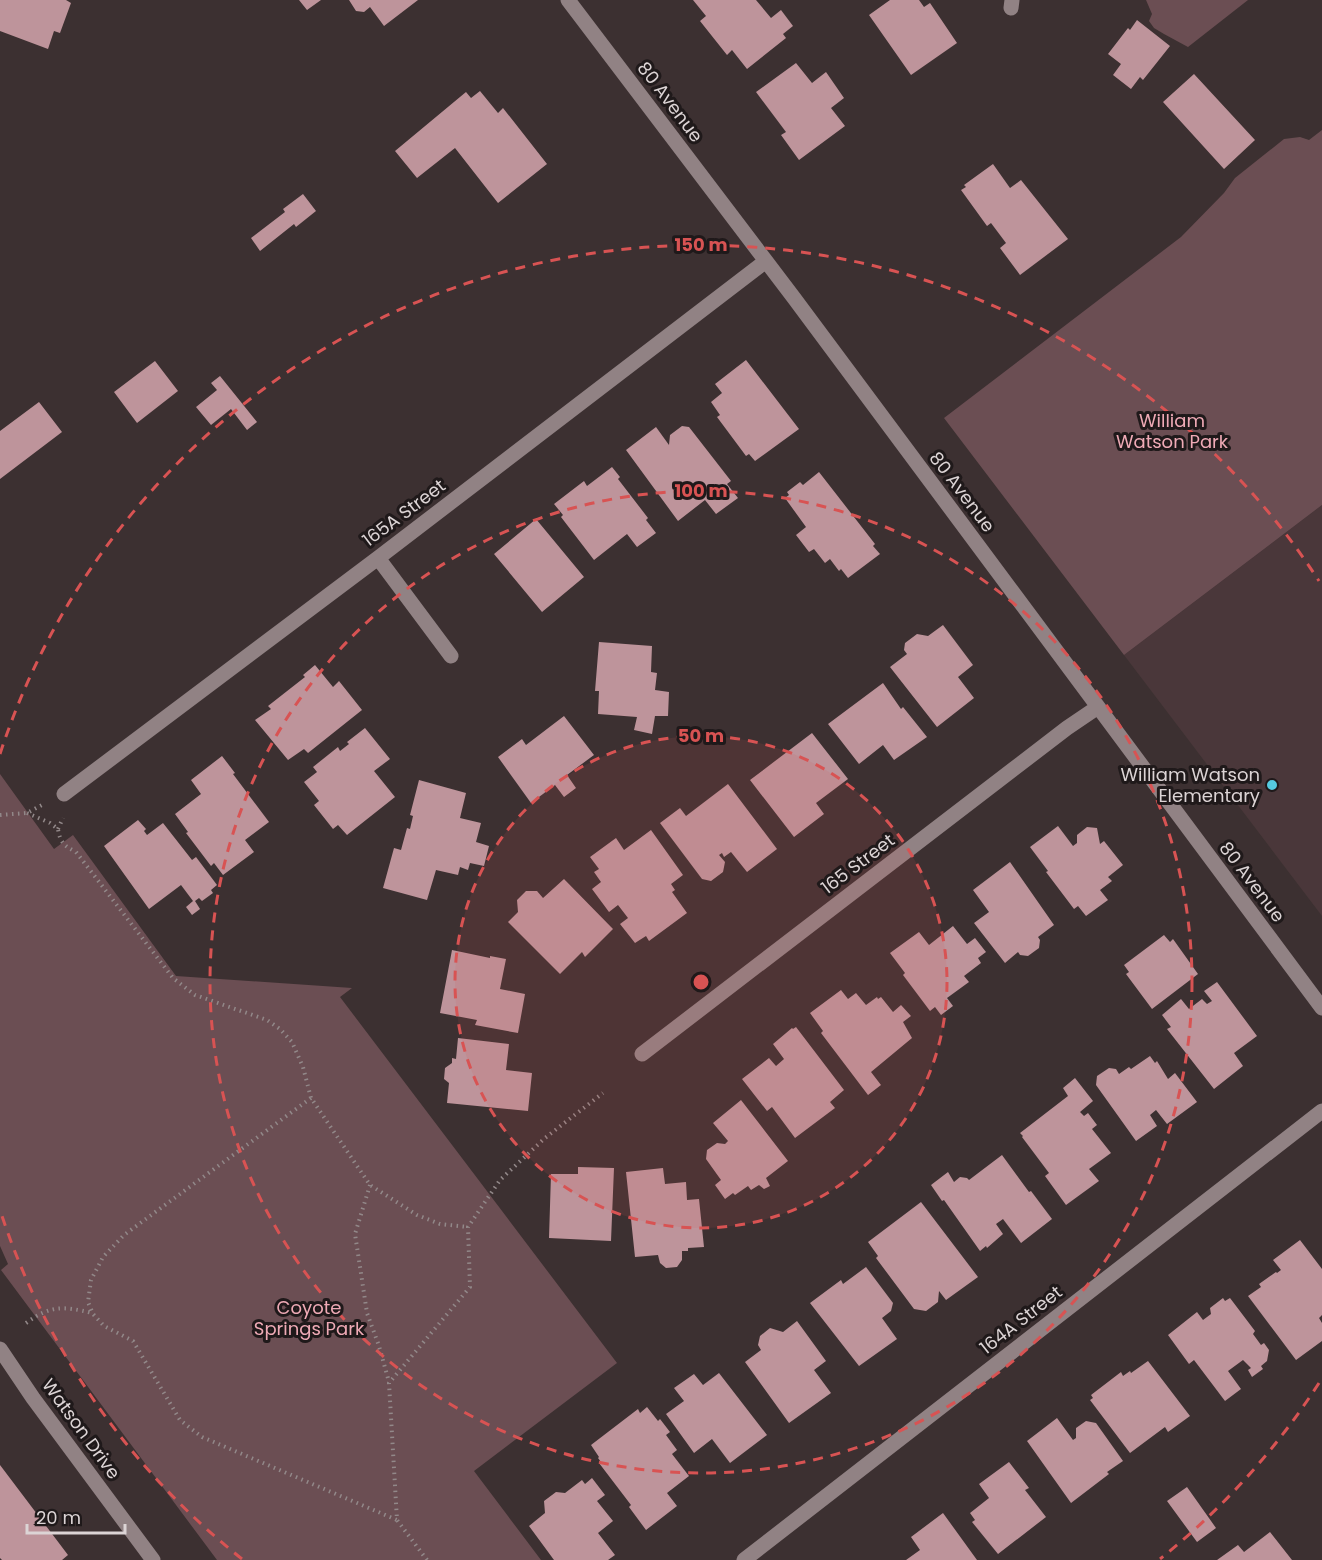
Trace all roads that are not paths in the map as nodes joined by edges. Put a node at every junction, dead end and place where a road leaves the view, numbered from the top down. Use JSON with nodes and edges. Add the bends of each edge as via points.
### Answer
{"nodes":[{"id":1,"x":567,"y":0,"type":"edge"},
{"id":2,"x":766,"y":261,"type":"junction"},
{"id":3,"x":378,"y":558,"type":"junction"},
{"id":4,"x":451,"y":656,"type":"dead end"},
{"id":5,"x":1098,"y":707,"type":"junction"},
{"id":6,"x":64,"y":794,"type":"road end"},
{"id":7,"x":1322,"y":1008,"type":"edge"},
{"id":8,"x":642,"y":1054,"type":"dead end"},
{"id":9,"x":1322,"y":1111,"type":"edge"},
{"id":10,"x":0,"y":1349,"type":"edge"},
{"id":11,"x":153,"y":1560,"type":"edge"},
{"id":12,"x":744,"y":1560,"type":"edge"}],
"edges":[{"from":1,"to":2,"type":"street","name":"80 Avenue"},
{"from":2,"to":3,"type":"street","name":"165A Street"},
{"from":2,"to":5,"type":"street","name":"80 Avenue"},
{"from":3,"to":4,"type":"street"},
{"from":3,"to":6,"type":"street","name":"165A Street"},
{"from":5,"to":7,"type":"street","name":"80 Avenue"},
{"from":5,"to":8,"type":"street","name":"165 Street"},
{"from":9,"to":12,"type":"street","name":"164A Street"},
{"from":10,"to":11,"type":"street","name":"Watson Drive"}]}
